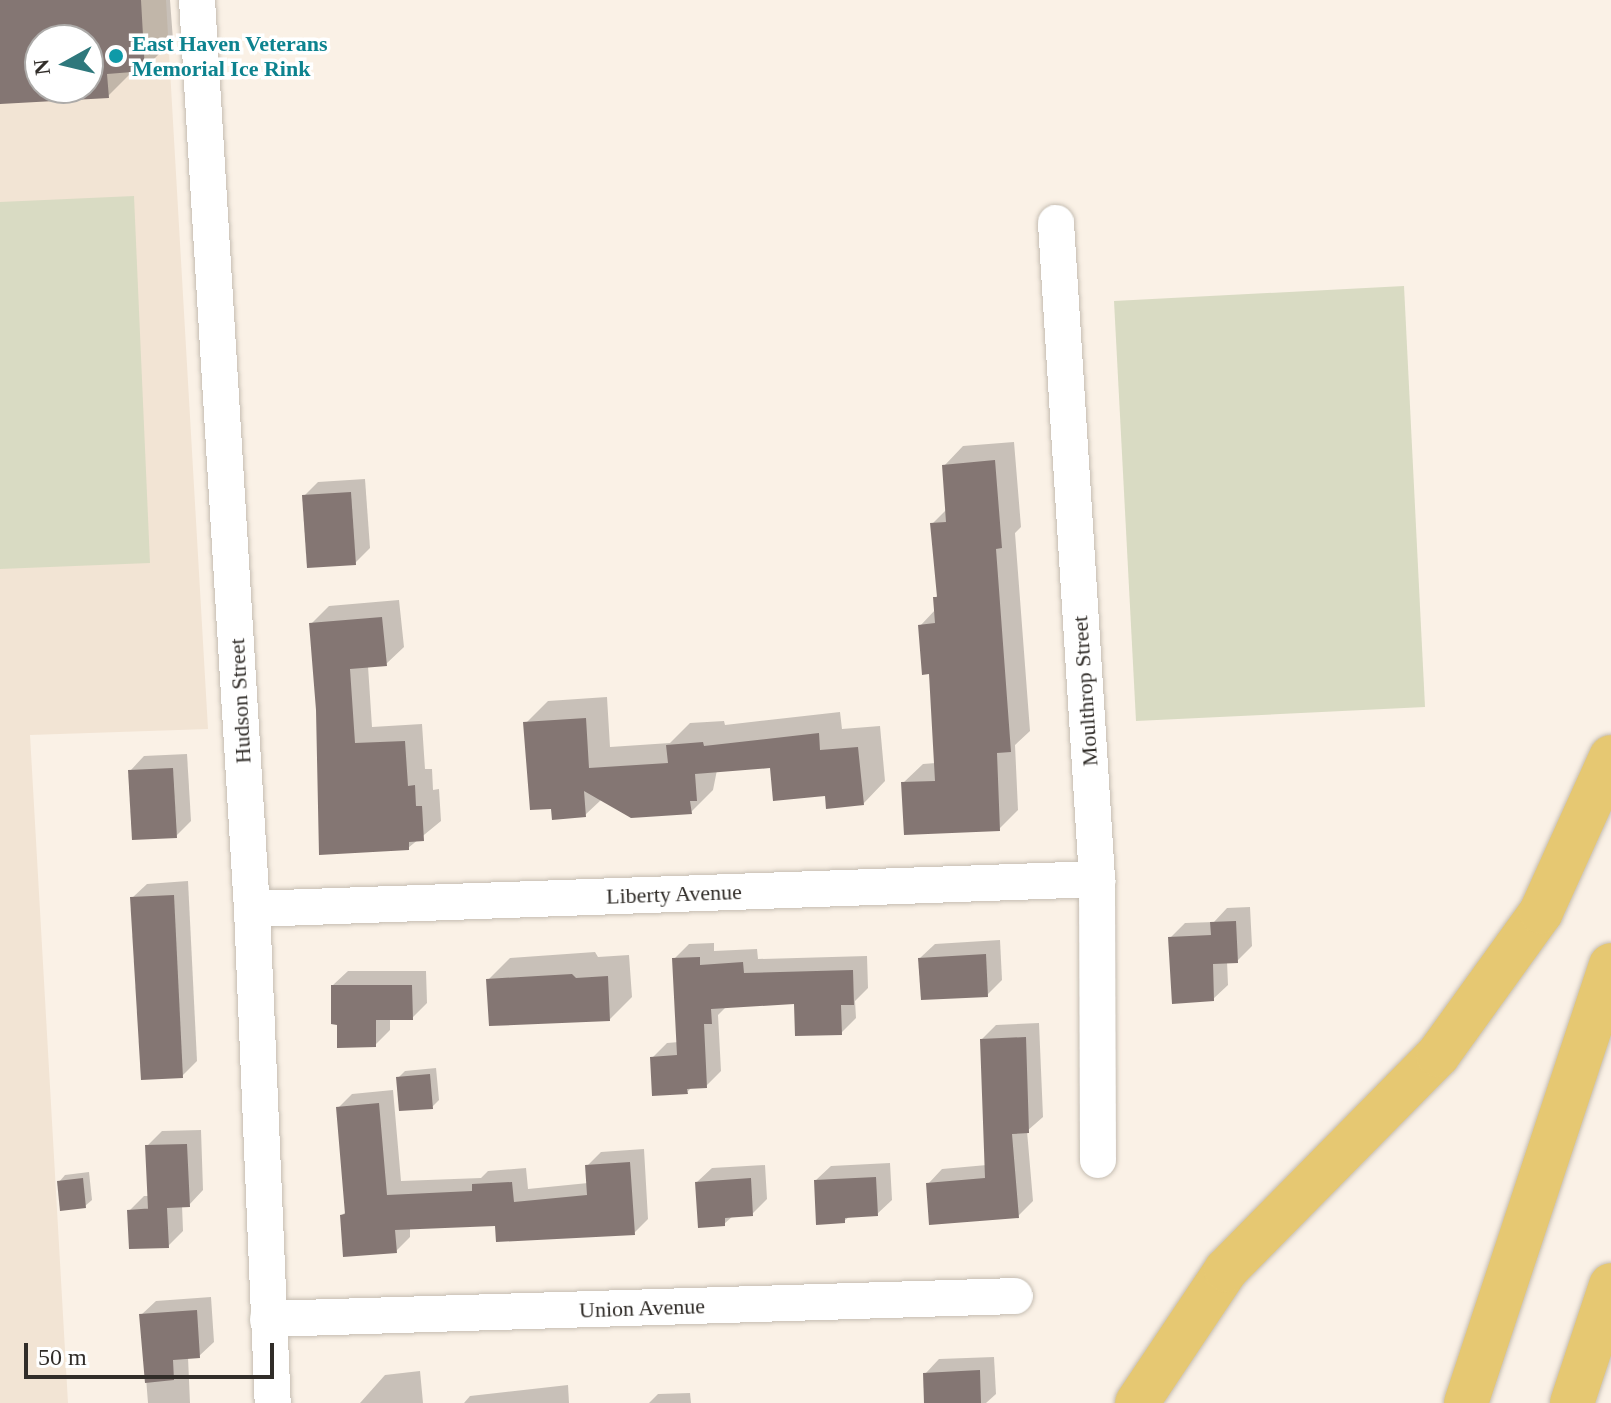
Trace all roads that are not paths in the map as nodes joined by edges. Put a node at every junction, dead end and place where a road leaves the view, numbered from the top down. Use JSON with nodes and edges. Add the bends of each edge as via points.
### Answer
{"nodes":[{"id":1,"x":197,"y":0,"type":"edge"},
{"id":2,"x":1056,"y":223,"type":"dead end"},
{"id":3,"x":1611,"y":757,"type":"edge"},
{"id":4,"x":1097,"y":879,"type":"junction"},
{"id":5,"x":252,"y":909,"type":"junction"},
{"id":6,"x":1611,"y":965,"type":"edge"},
{"id":7,"x":1098,"y":1160,"type":"dead end"},
{"id":8,"x":1611,"y":1285,"type":"edge"},
{"id":9,"x":1015,"y":1296,"type":"dead end"},
{"id":10,"x":268,"y":1319,"type":"junction"},
{"id":11,"x":273,"y":1403,"type":"edge"},
{"id":12,"x":1137,"y":1403,"type":"edge"},
{"id":13,"x":1466,"y":1403,"type":"edge"},
{"id":14,"x":1572,"y":1403,"type":"edge"}],
"edges":[{"from":1,"to":5,"type":"street","name":"Hudson Street"},
{"from":2,"to":4,"type":"street","name":"Moulthrop Street"},
{"from":3,"to":12,"type":"highway","via":[[1541,912],[1438,1055],[1226,1270]]},
{"from":4,"to":5,"type":"street","name":"Liberty Avenue"},
{"from":4,"to":7,"type":"street","name":"Moulthrop Street"},
{"from":5,"to":10,"type":"street","name":"Hudson Street"},
{"from":6,"to":13,"type":"highway"},
{"from":8,"to":14,"type":"highway"},
{"from":9,"to":10,"type":"street","name":"Union Avenue"},
{"from":10,"to":11,"type":"street","name":"Hudson Street"}]}
